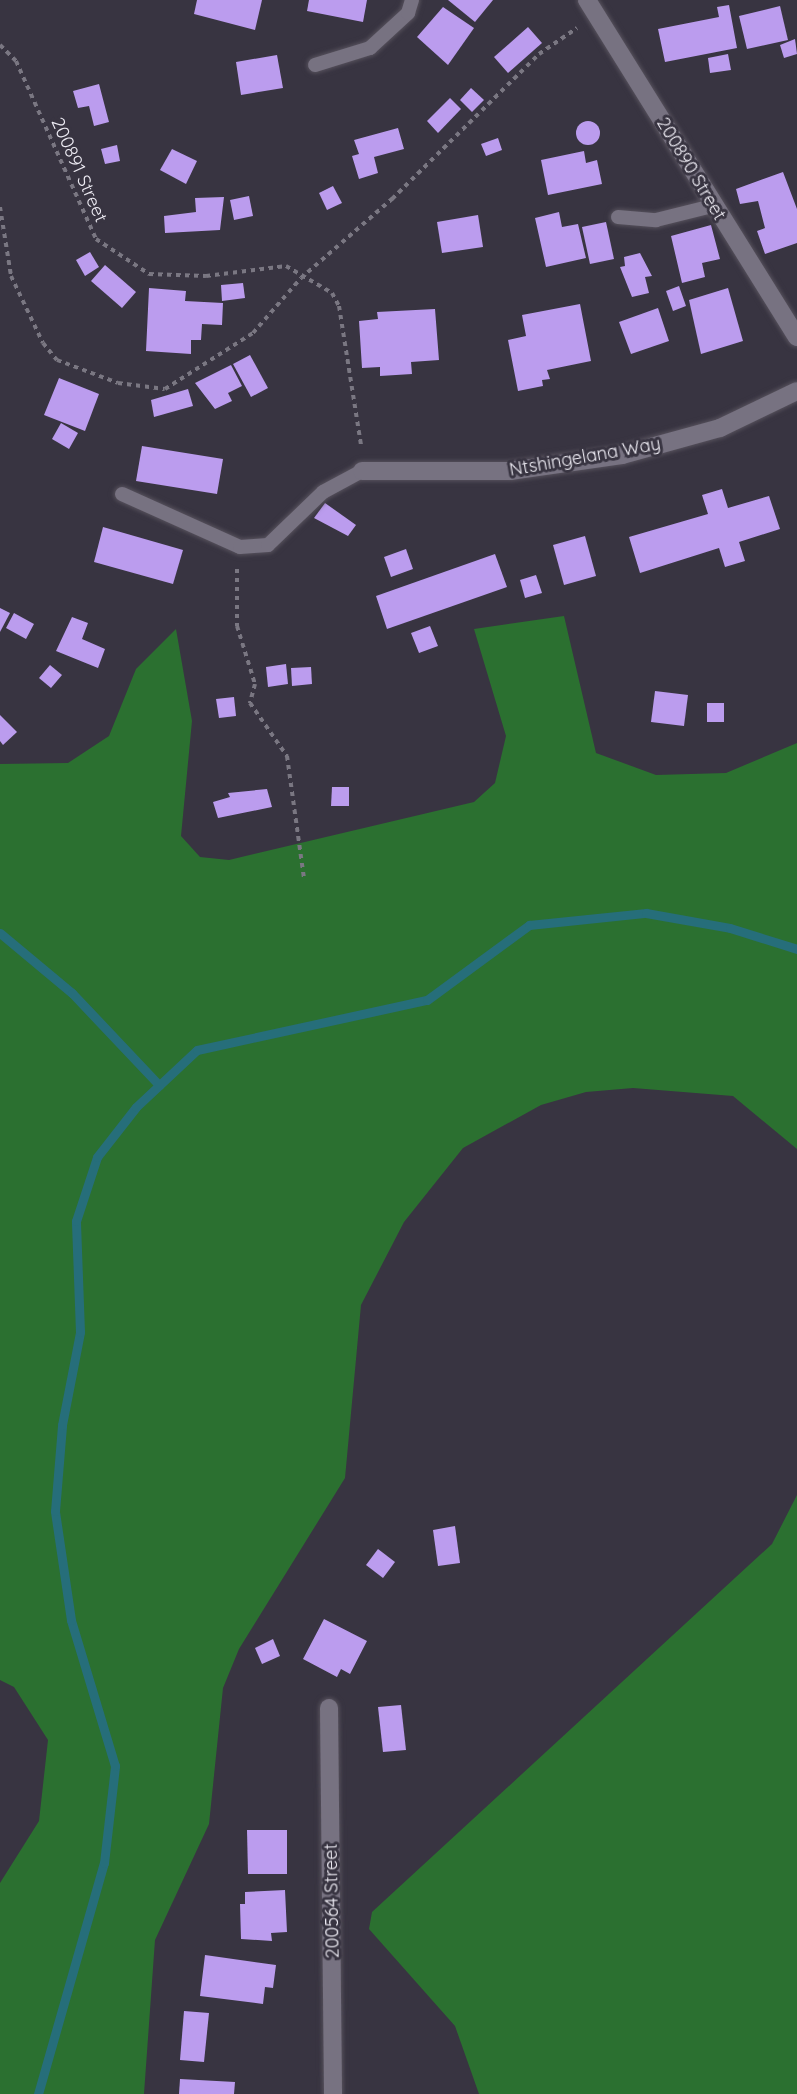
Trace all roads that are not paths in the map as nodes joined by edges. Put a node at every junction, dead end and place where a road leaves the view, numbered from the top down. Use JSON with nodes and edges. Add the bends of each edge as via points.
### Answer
{"nodes":[{"id":1,"x":412,"y":0,"type":"edge"},
{"id":2,"x":587,"y":0,"type":"edge"},
{"id":3,"x":315,"y":65,"type":"dead end"},
{"id":4,"x":712,"y":206,"type":"junction"},
{"id":5,"x":618,"y":217,"type":"dead end"},
{"id":6,"x":797,"y":337,"type":"edge"},
{"id":7,"x":797,"y":391,"type":"edge"},
{"id":8,"x":362,"y":471,"type":"joint"},
{"id":9,"x":122,"y":494,"type":"dead end"},
{"id":10,"x":329,"y":1708,"type":"dead end"},
{"id":11,"x":333,"y":2094,"type":"edge"}],
"edges":[{"from":1,"to":3,"type":"lane","via":[[408,13],[370,48]]},
{"from":2,"to":4,"type":"street","name":"200890 Street"},
{"from":4,"to":5,"type":"lane","via":[[656,220]]},
{"from":4,"to":6,"type":"street","name":"200890 Street"},
{"from":7,"to":8,"type":"street","name":"Ntshingelana Way","via":[[720,428],[622,455],[510,471]]},
{"from":8,"to":9,"type":"lane","via":[[323,492],[268,545],[240,547]]},
{"from":10,"to":11,"type":"street","name":"200564 Street"}]}
